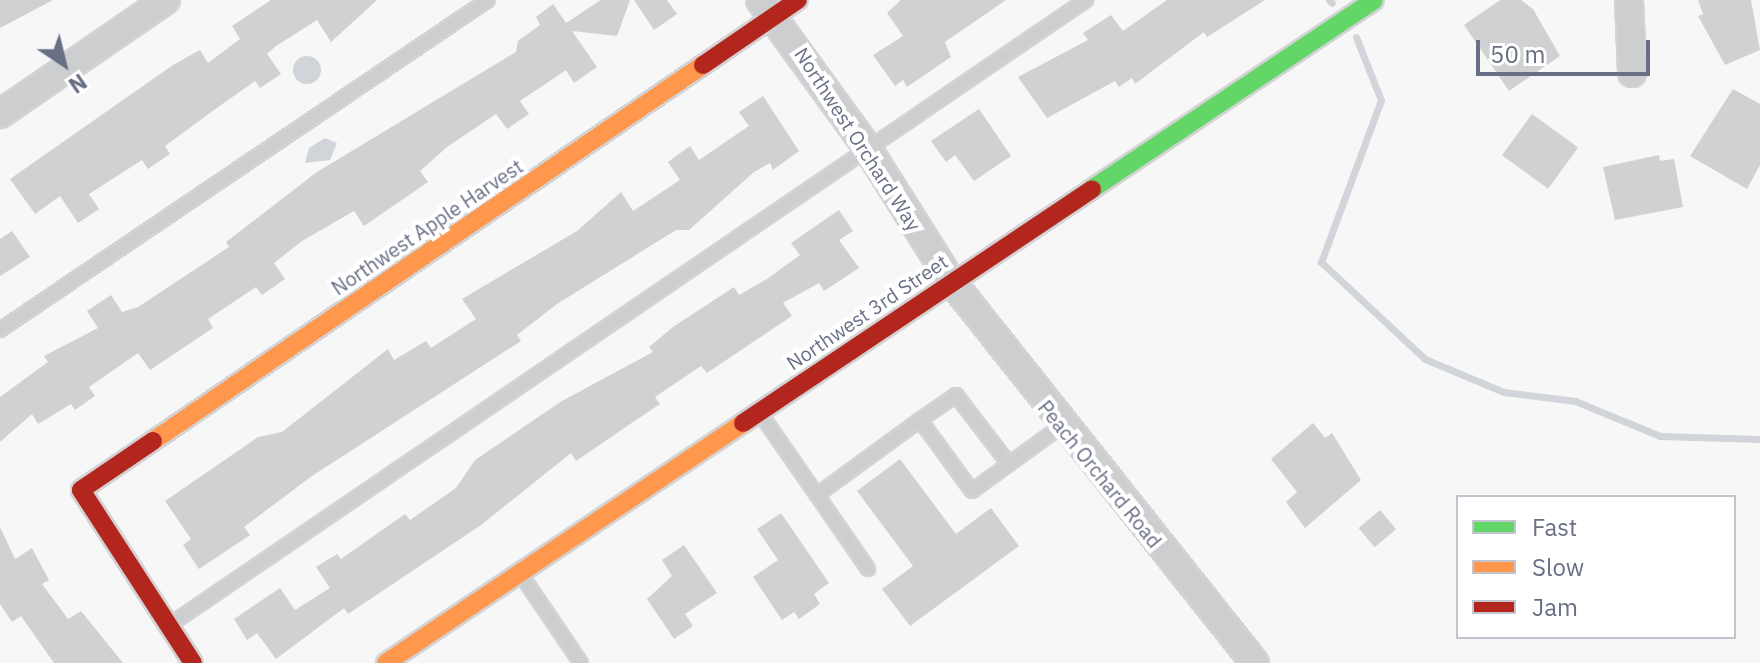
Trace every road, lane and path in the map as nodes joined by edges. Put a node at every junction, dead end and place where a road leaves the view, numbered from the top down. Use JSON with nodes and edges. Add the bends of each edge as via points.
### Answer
{"nodes":[{"id":1,"x":166,"y":0,"type":"edge"},
{"id":2,"x":488,"y":0,"type":"edge"},
{"id":3,"x":1086,"y":0,"type":"edge"},
{"id":4,"x":1374,"y":0,"type":"edge"},
{"id":5,"x":1629,"y":0,"type":"edge"},
{"id":6,"x":778,"y":5,"type":"edge"},
{"id":7,"x":1632,"y":73,"type":"dead end"},
{"id":8,"x":0,"y":114,"type":"edge"},
{"id":9,"x":866,"y":146,"type":"junction"},
{"id":10,"x":951,"y":281,"type":"junction"},
{"id":11,"x":0,"y":330,"type":"edge"},
{"id":12,"x":759,"y":411,"type":"junction"},
{"id":13,"x":920,"y":420,"type":"junction"},
{"id":14,"x":1060,"y":427,"type":"junction"},
{"id":15,"x":1009,"y":464,"type":"junction"},
{"id":16,"x":817,"y":495,"type":"junction"},
{"id":17,"x":868,"y":569,"type":"dead end"},
{"id":18,"x":520,"y":574,"type":"junction"},
{"id":19,"x":169,"y":625,"type":"junction"},
{"id":20,"x":193,"y":663,"type":"edge"},
{"id":21,"x":386,"y":663,"type":"edge"},
{"id":22,"x":581,"y":663,"type":"edge"},
{"id":23,"x":1255,"y":663,"type":"edge"}],
"edges":[{"from":1,"to":8,"type":"street"},
{"from":2,"to":11,"type":"lane"},
{"from":3,"to":9,"type":"lane"},
{"from":4,"to":10,"type":"street","name":"Northwest 3rd Street"},
{"from":5,"to":7,"type":"street"},
{"from":6,"to":9,"type":"street","name":"Northwest Orchard Way"},
{"from":6,"to":19,"type":"street","name":"Northwest Apple Harvest","via":[[81,490]]},
{"from":9,"to":10,"type":"street","name":"Northwest Orchard Way"},
{"from":9,"to":19,"type":"lane","via":[[823,183]]},
{"from":10,"to":12,"type":"street","name":"Northwest 3rd Street"},
{"from":10,"to":14,"type":"street","name":"Peach Orchard Road"},
{"from":12,"to":16,"type":"lane"},
{"from":12,"to":18,"type":"street","name":"Northwest 3rd Street"},
{"from":13,"to":15,"type":"lane","via":[[956,395]]},
{"from":13,"to":15,"type":"lane","via":[[972,491]]},
{"from":13,"to":16,"type":"lane"},
{"from":14,"to":15,"type":"lane"},
{"from":14,"to":23,"type":"street","name":"Peach Orchard Road"},
{"from":16,"to":17,"type":"lane"},
{"from":18,"to":21,"type":"street","name":"Northwest 3rd Street"},
{"from":18,"to":22,"type":"lane"},
{"from":19,"to":20,"type":"street"}]}
